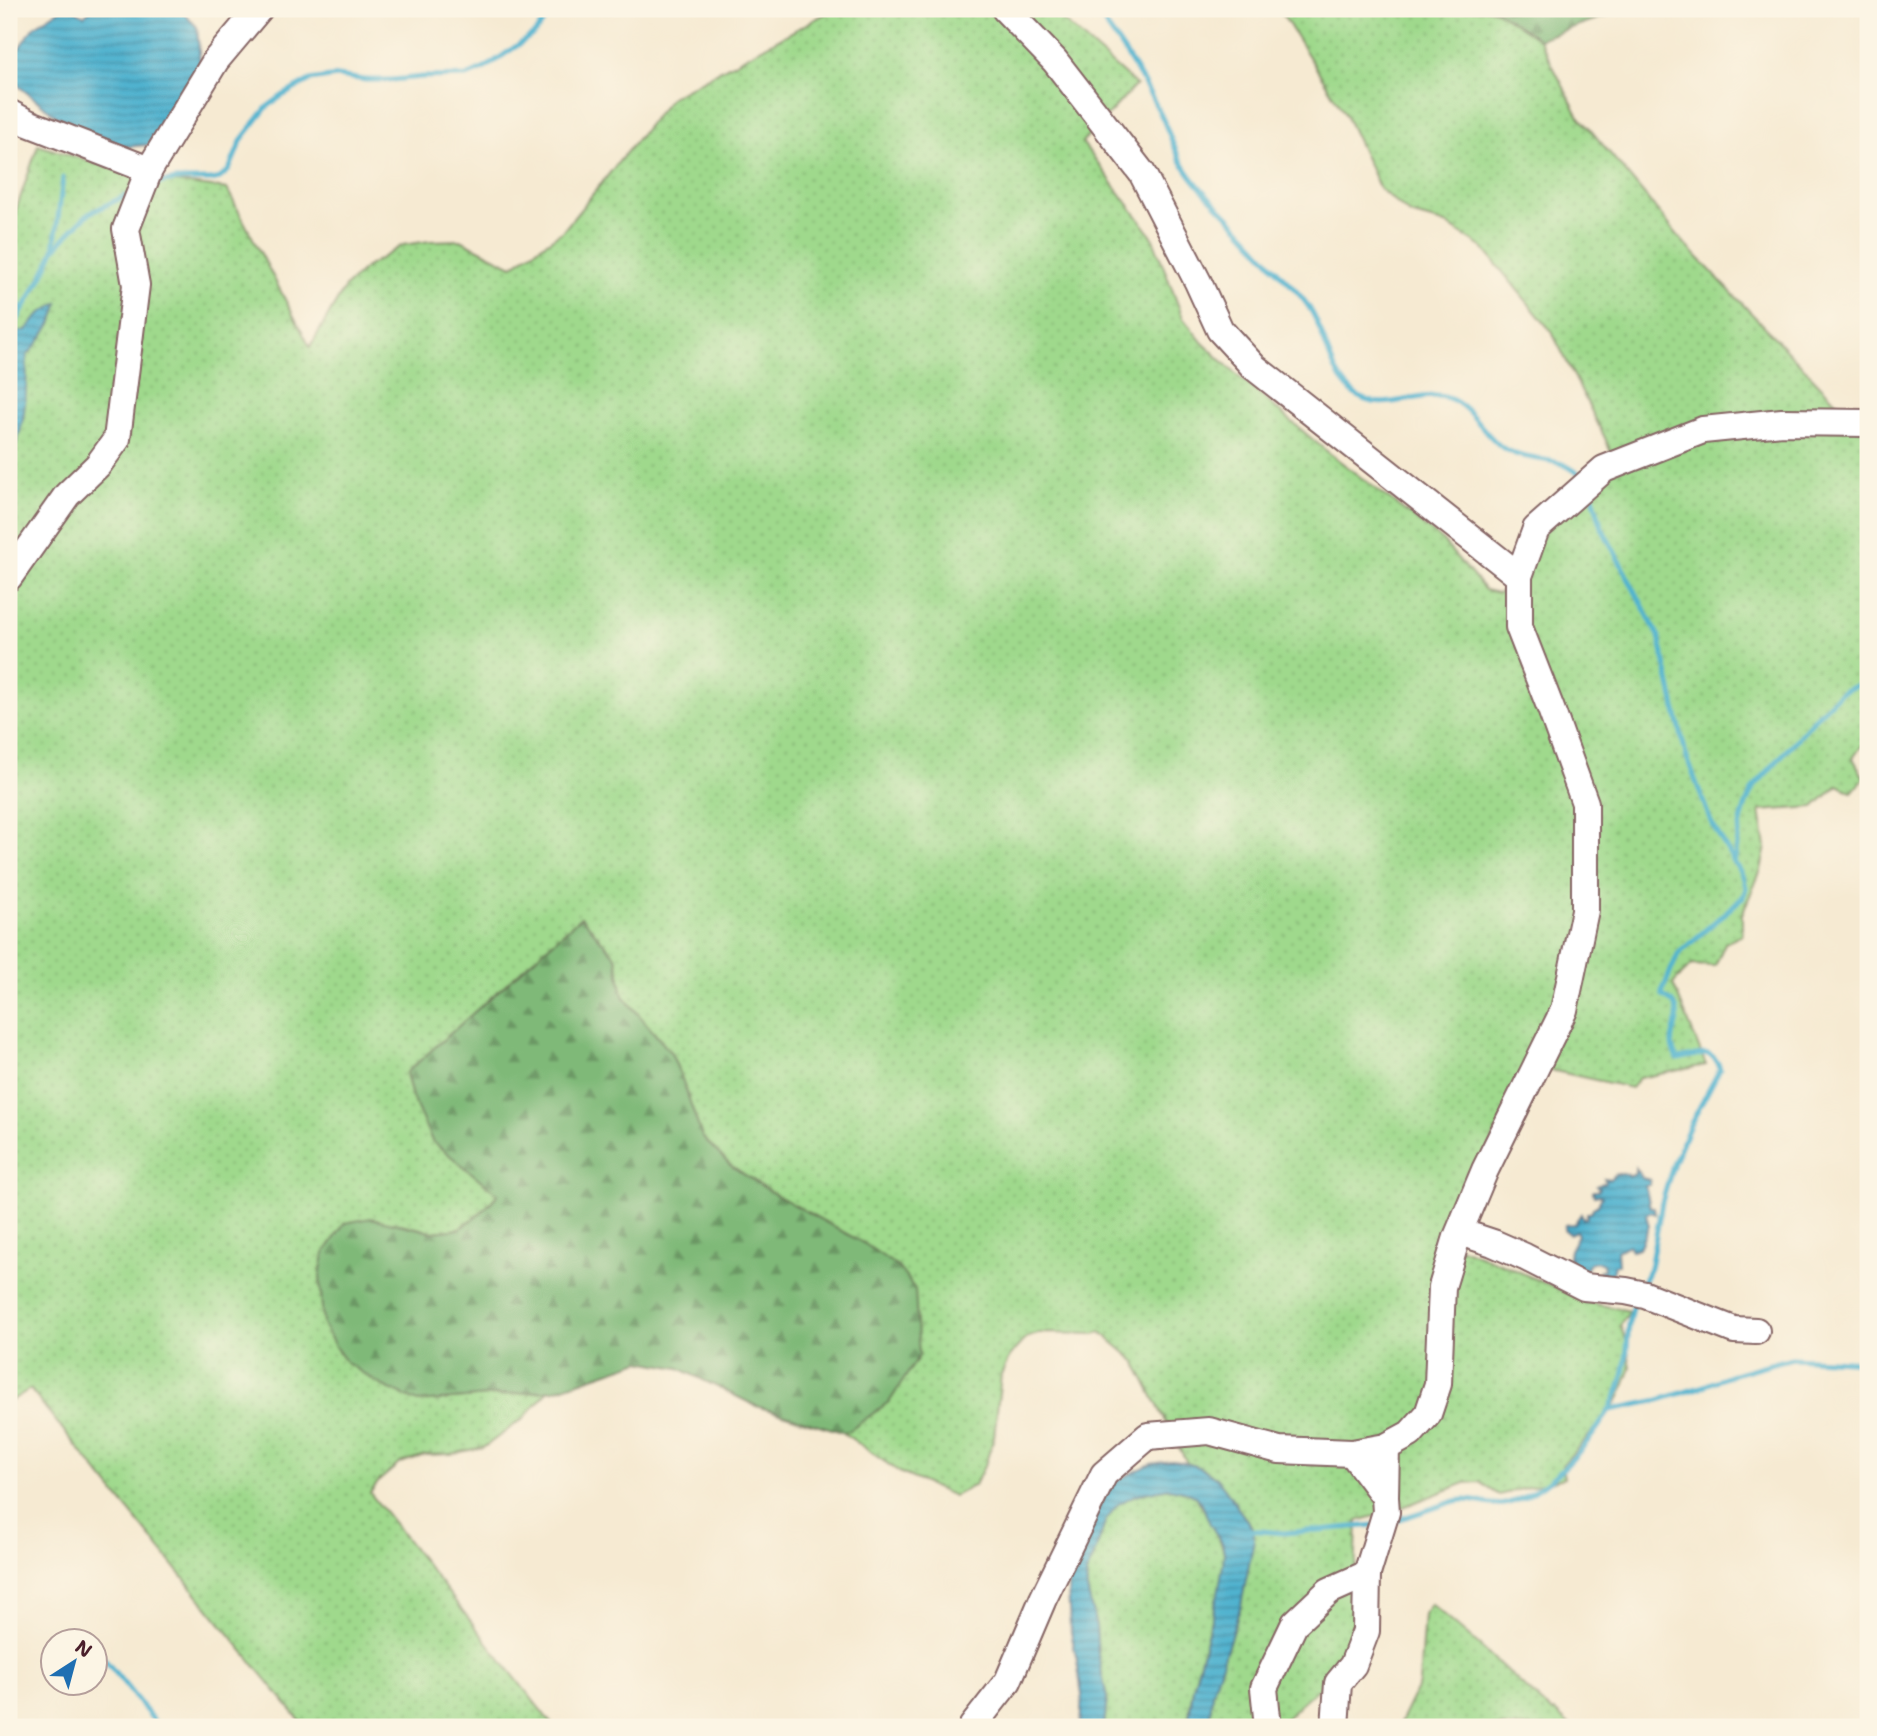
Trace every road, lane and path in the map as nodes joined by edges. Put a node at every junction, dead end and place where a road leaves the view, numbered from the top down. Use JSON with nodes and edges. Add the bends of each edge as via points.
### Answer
{"nodes":[{"id":1,"x":259,"y":9,"type":"edge"},
{"id":2,"x":1005,"y":9,"type":"edge"},
{"id":3,"x":9,"y":113,"type":"edge"},
{"id":4,"x":149,"y":170,"type":"junction"},
{"id":5,"x":1868,"y":423,"type":"edge"},
{"id":6,"x":1519,"y":576,"type":"junction"},
{"id":7,"x":9,"y":578,"type":"edge"},
{"id":8,"x":1465,"y":1231,"type":"junction"},
{"id":9,"x":1756,"y":1331,"type":"dead end"},
{"id":10,"x":1386,"y":1447,"type":"junction"},
{"id":11,"x":1352,"y":1453,"type":"junction"},
{"id":12,"x":1383,"y":1515,"type":"junction"},
{"id":13,"x":1367,"y":1574,"type":"junction"},
{"id":14,"x":972,"y":1727,"type":"edge"},
{"id":15,"x":1268,"y":1727,"type":"edge"},
{"id":16,"x":1335,"y":1727,"type":"edge"}],
"edges":[{"from":1,"to":4,"type":"street","via":[[216,60]]},
{"from":2,"to":6,"type":"street","via":[[1055,61],[1142,173],[1220,330],[1254,367]]},
{"from":3,"to":4,"type":"street"},
{"from":4,"to":7,"type":"street","via":[[126,229],[136,285],[117,439],[99,465],[67,495]]},
{"from":5,"to":6,"type":"street","via":[[1782,422],[1703,430],[1604,469],[1536,528]]},
{"from":6,"to":8,"type":"street","via":[[1519,627],[1585,803],[1585,910],[1564,1010],[1485,1170]]},
{"from":8,"to":9,"type":"street","via":[[1584,1287],[1635,1293],[1734,1330]]},
{"from":8,"to":10,"type":"street","via":[[1442,1287],[1438,1384],[1428,1414],[1410,1434]]},
{"from":10,"to":11,"type":"street"},
{"from":10,"to":12,"type":"street"},
{"from":11,"to":12,"type":"street"},
{"from":11,"to":14,"type":"street","via":[[1279,1450],[1209,1431],[1149,1436],[1104,1474],[1008,1681]]},
{"from":12,"to":13,"type":"street"},
{"from":13,"to":15,"type":"street","via":[[1329,1591],[1295,1623],[1264,1688]]},
{"from":13,"to":16,"type":"street","via":[[1366,1630],[1353,1665],[1338,1683]]}]}
